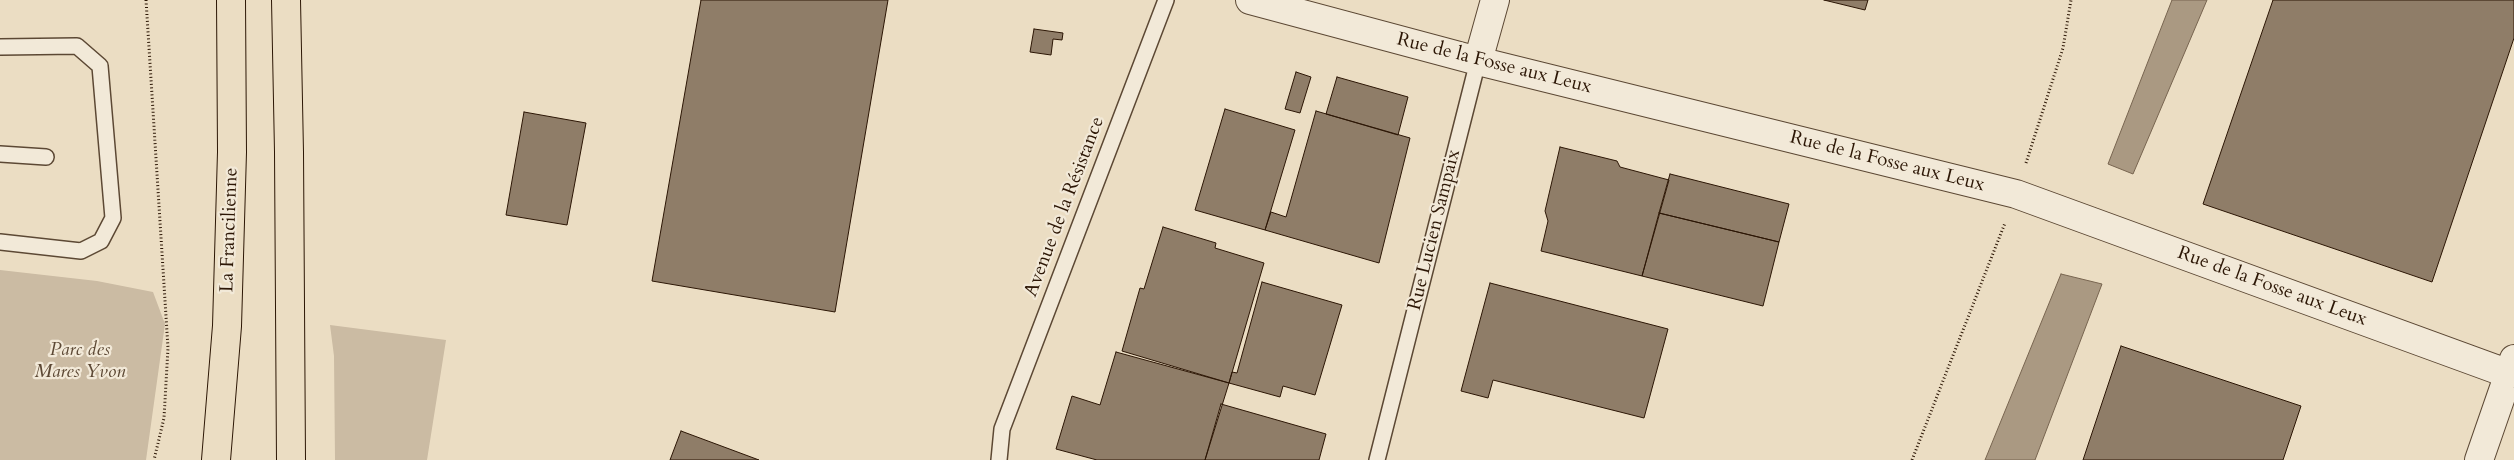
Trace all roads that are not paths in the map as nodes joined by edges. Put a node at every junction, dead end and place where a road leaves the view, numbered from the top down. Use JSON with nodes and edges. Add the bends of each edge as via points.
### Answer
{"nodes":[{"id":1,"x":231,"y":0,"type":"edge"},
{"id":2,"x":286,"y":0,"type":"edge"},
{"id":3,"x":1166,"y":0,"type":"edge"},
{"id":4,"x":1250,"y":0,"type":"edge"},
{"id":5,"x":1495,"y":0,"type":"edge"},
{"id":6,"x":0,"y":47,"type":"edge"},
{"id":7,"x":1478,"y":61,"type":"junction"},
{"id":8,"x":0,"y":154,"type":"edge"},
{"id":9,"x":46,"y":157,"type":"dead end"},
{"id":10,"x":0,"y":242,"type":"edge"},
{"id":11,"x":2512,"y":366,"type":"edge"},
{"id":12,"x":216,"y":460,"type":"edge"},
{"id":13,"x":291,"y":460,"type":"edge"},
{"id":14,"x":999,"y":460,"type":"edge"},
{"id":15,"x":1377,"y":460,"type":"edge"},
{"id":16,"x":2479,"y":460,"type":"edge"}],
"edges":[{"from":1,"to":12,"type":"highway","name":"La Francilienne","via":[[232,152],[227,326]]},
{"from":2,"to":13,"type":"highway"},
{"from":3,"to":14,"type":"lane","name":"Avenue de la Résistance","via":[[1002,429]]},
{"from":4,"to":7,"type":"street","name":"Rue de la Fosse aux Leux"},
{"from":5,"to":7,"type":"street","name":"Rue Lucien Sampaix"},
{"from":6,"to":10,"type":"lane","via":[[77,46],[100,66],[113,218],[102,241],[81,252]]},
{"from":7,"to":11,"type":"street","name":"Rue de la Fosse aux Leux","via":[[2016,194]]},
{"from":7,"to":15,"type":"lane","name":"Rue Lucien Sampaix"},
{"from":8,"to":9,"type":"lane"},
{"from":11,"to":16,"type":"street","name":"Rue de la Fosse aux Leux"}]}
